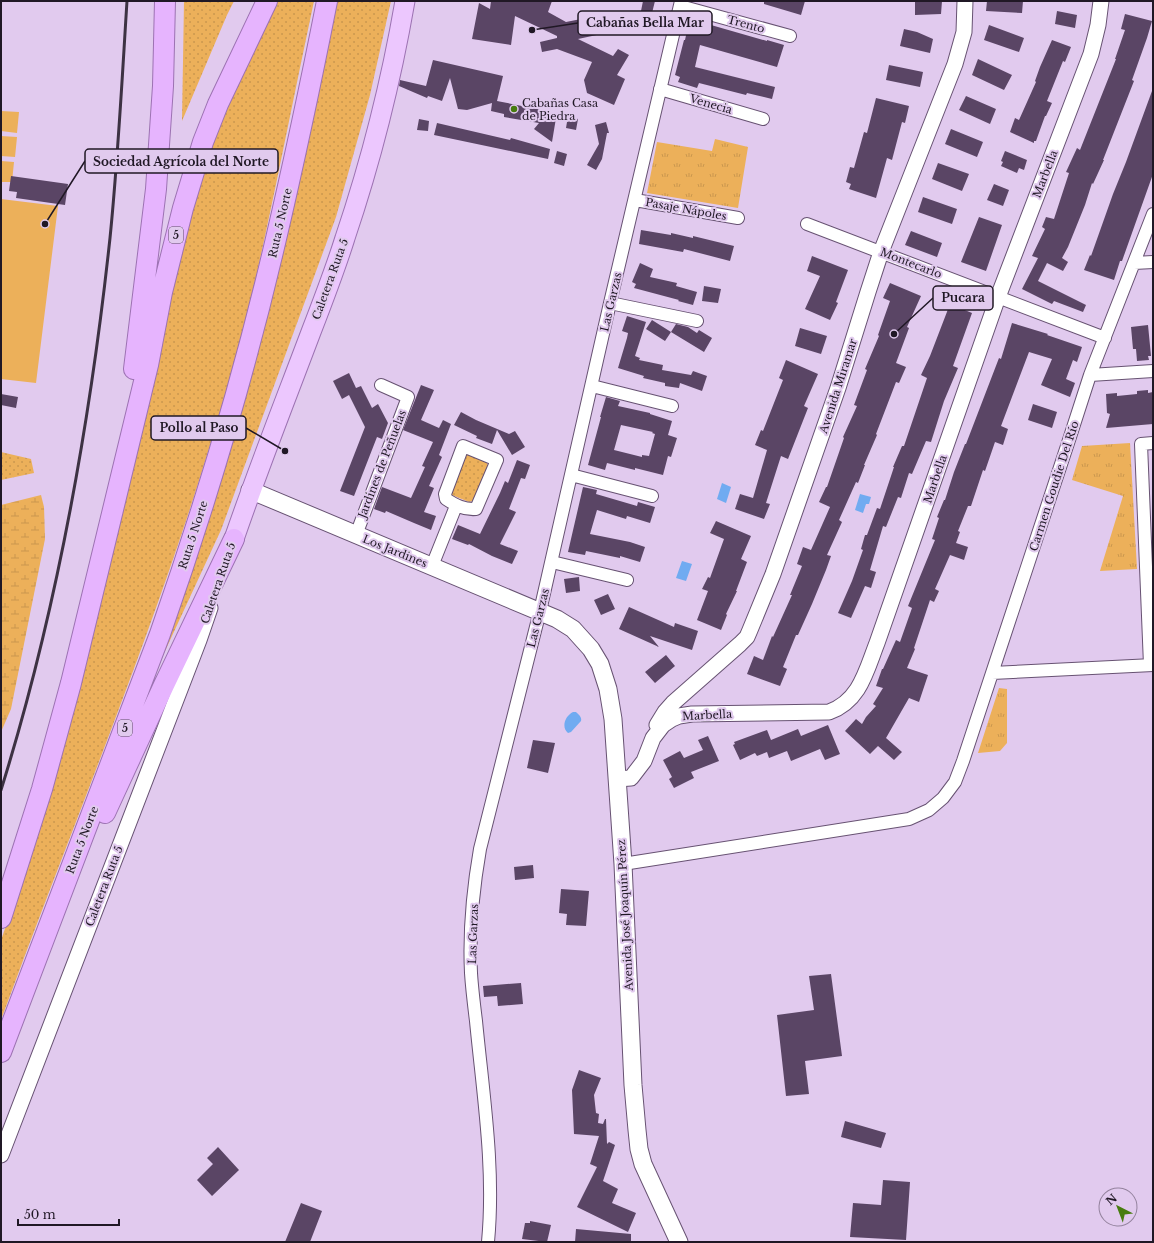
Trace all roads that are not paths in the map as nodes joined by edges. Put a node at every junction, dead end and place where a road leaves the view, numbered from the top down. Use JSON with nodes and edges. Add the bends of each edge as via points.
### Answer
{"nodes":[{"id":1,"x":165,"y":1,"type":"edge"},
{"id":2,"x":267,"y":1,"type":"edge"},
{"id":3,"x":328,"y":1,"type":"edge"},
{"id":4,"x":405,"y":1,"type":"edge"},
{"id":5,"x":965,"y":1,"type":"edge"},
{"id":6,"x":1101,"y":1,"type":"edge"},
{"id":7,"x":680,"y":3,"type":"edge"},
{"id":8,"x":790,"y":36,"type":"dead end"},
{"id":9,"x":660,"y":89,"type":"junction"},
{"id":10,"x":763,"y":119,"type":"dead end"},
{"id":11,"x":635,"y":200,"type":"junction"},
{"id":12,"x":1153,"y":214,"type":"edge"},
{"id":13,"x":738,"y":218,"type":"dead end"},
{"id":14,"x":807,"y":224,"type":"dead end"},
{"id":15,"x":881,"y":252,"type":"junction"},
{"id":16,"x":1153,"y":262,"type":"edge"},
{"id":17,"x":1134,"y":263,"type":"junction"},
{"id":18,"x":998,"y":297,"type":"junction"},
{"id":19,"x":610,"y":303,"type":"junction"},
{"id":20,"x":697,"y":322,"type":"dead end"},
{"id":21,"x":1105,"y":338,"type":"junction"},
{"id":22,"x":1153,"y":371,"type":"edge"},
{"id":23,"x":1090,"y":375,"type":"junction"},
{"id":24,"x":381,"y":385,"type":"dead end"},
{"id":25,"x":592,"y":386,"type":"junction"},
{"id":26,"x":672,"y":406,"type":"dead end"},
{"id":27,"x":1153,"y":443,"type":"edge"},
{"id":28,"x":572,"y":475,"type":"junction"},
{"id":29,"x":119,"y":481,"type":"junction"},
{"id":30,"x":250,"y":490,"type":"junction"},
{"id":31,"x":652,"y":496,"type":"dead end"},
{"id":32,"x":456,"y":506,"type":"junction"},
{"id":33,"x":356,"y":535,"type":"junction"},
{"id":34,"x":234,"y":539,"type":"junction"},
{"id":35,"x":552,"y":562,"type":"junction"},
{"id":36,"x":432,"y":566,"type":"junction"},
{"id":37,"x":627,"y":580,"type":"dead end"},
{"id":38,"x":540,"y":611,"type":"junction"},
{"id":39,"x":1151,"y":665,"type":"edge"},
{"id":40,"x":992,"y":673,"type":"junction"},
{"id":41,"x":653,"y":738,"type":"junction"},
{"id":42,"x":617,"y":779,"type":"junction"},
{"id":43,"x":624,"y":864,"type":"junction"},
{"id":44,"x":1,"y":918,"type":"edge"},
{"id":45,"x":32,"y":969,"type":"junction"},
{"id":46,"x":1,"y":1052,"type":"edge"},
{"id":47,"x":1,"y":1155,"type":"edge"},
{"id":48,"x":488,"y":1242,"type":"edge"},
{"id":49,"x":679,"y":1242,"type":"edge"}],
"edges":[{"from":1,"to":29,"type":"highway","via":[[163,86],[156,189]]},
{"from":2,"to":29,"type":"highway","number":"5","via":[[218,104],[189,185]]},
{"from":3,"to":45,"type":"highway","name":"Ruta 5 Norte","number":"5","via":[[275,244],[218,456],[160,634]]},
{"from":4,"to":30,"type":"main road","name":"Caletera Ruta 5","via":[[384,104],[359,196],[327,290]]},
{"from":5,"to":15,"type":"street","name":"Avenida Miramar","via":[[964,32],[955,64]]},
{"from":6,"to":18,"type":"street","name":"Marbella","via":[[1091,54]]},
{"from":7,"to":8,"type":"street","name":"Trento"},
{"from":7,"to":9,"type":"street","name":"Las Garzas"},
{"from":9,"to":10,"type":"street","name":"Venecia"},
{"from":9,"to":11,"type":"street","name":"Las Garzas"},
{"from":11,"to":13,"type":"street","name":"Pasaje Nápoles"},
{"from":11,"to":19,"type":"street","name":"Las Garzas"},
{"from":12,"to":17,"type":"street","name":"Carmen Goudie Del Río"},
{"from":14,"to":15,"type":"street","name":"Montecarlo"},
{"from":15,"to":18,"type":"street","name":"Montecarlo"},
{"from":15,"to":41,"type":"street","name":"Avenida Miramar","via":[[817,450],[773,574],[747,637],[665,712],[657,724]]},
{"from":16,"to":17,"type":"street"},
{"from":17,"to":21,"type":"street","name":"Carmen Goudie Del Río"},
{"from":18,"to":21,"type":"street","name":"Montecarlo"},
{"from":18,"to":41,"type":"street","name":"Marbella","via":[[858,691],[844,705],[829,712],[679,716],[664,725]]},
{"from":19,"to":20,"type":"street"},
{"from":19,"to":25,"type":"street","name":"Las Garzas"},
{"from":21,"to":23,"type":"street","name":"Carmen Goudie Del Río"},
{"from":22,"to":23,"type":"street"},
{"from":23,"to":40,"type":"street","name":"Carmen Goudie Del Río"},
{"from":24,"to":33,"type":"street","name":"Jardines de Peñuelas","via":[[408,396]]},
{"from":25,"to":26,"type":"street"},
{"from":25,"to":28,"type":"street","name":"Las Garzas"},
{"from":27,"to":39,"type":"street","via":[[1141,444]]},
{"from":28,"to":31,"type":"street"},
{"from":28,"to":35,"type":"street","name":"Las Garzas"},
{"from":29,"to":44,"type":"highway","number":"5","via":[[55,743]]},
{"from":30,"to":33,"type":"main road","name":"Los Jardines"},
{"from":30,"to":34,"type":"main road","name":"Caletera Ruta 5"},
{"from":32,"to":32,"type":"street","via":[[476,509],[497,460],[463,446],[445,494],[446,499]]},
{"from":32,"to":36,"type":"street"},
{"from":33,"to":36,"type":"main road","name":"Los Jardines"},
{"from":34,"to":45,"type":"highway"},
{"from":34,"to":47,"type":"street","name":"Caletera Ruta 5","via":[[199,640]]},
{"from":35,"to":37,"type":"street"},
{"from":35,"to":38,"type":"street","name":"Las Garzas"},
{"from":36,"to":38,"type":"main road","name":"Los Jardines"},
{"from":38,"to":42,"type":"main road","name":"Avenida José Joaquín Pérez","via":[[573,629],[592,649],[600,664],[610,698]]},
{"from":38,"to":48,"type":"street","name":"Las Garzas","via":[[476,870],[471,931],[471,974],[490,1160]]},
{"from":39,"to":40,"type":"street"},
{"from":40,"to":43,"type":"street","name":"Carmen Goudie Del Río","via":[[955,782],[943,798],[929,810],[909,819]]},
{"from":41,"to":42,"type":"street","name":"Marbella","via":[[644,761],[631,778]]},
{"from":42,"to":43,"type":"main road","name":"Avenida José Joaquín Pérez"},
{"from":43,"to":49,"type":"main road","name":"Avenida José Joaquín Pérez","via":[[633,1085],[639,1149],[643,1164]]},
{"from":45,"to":46,"type":"highway","name":"Ruta 5 Norte","number":"5"}]}
